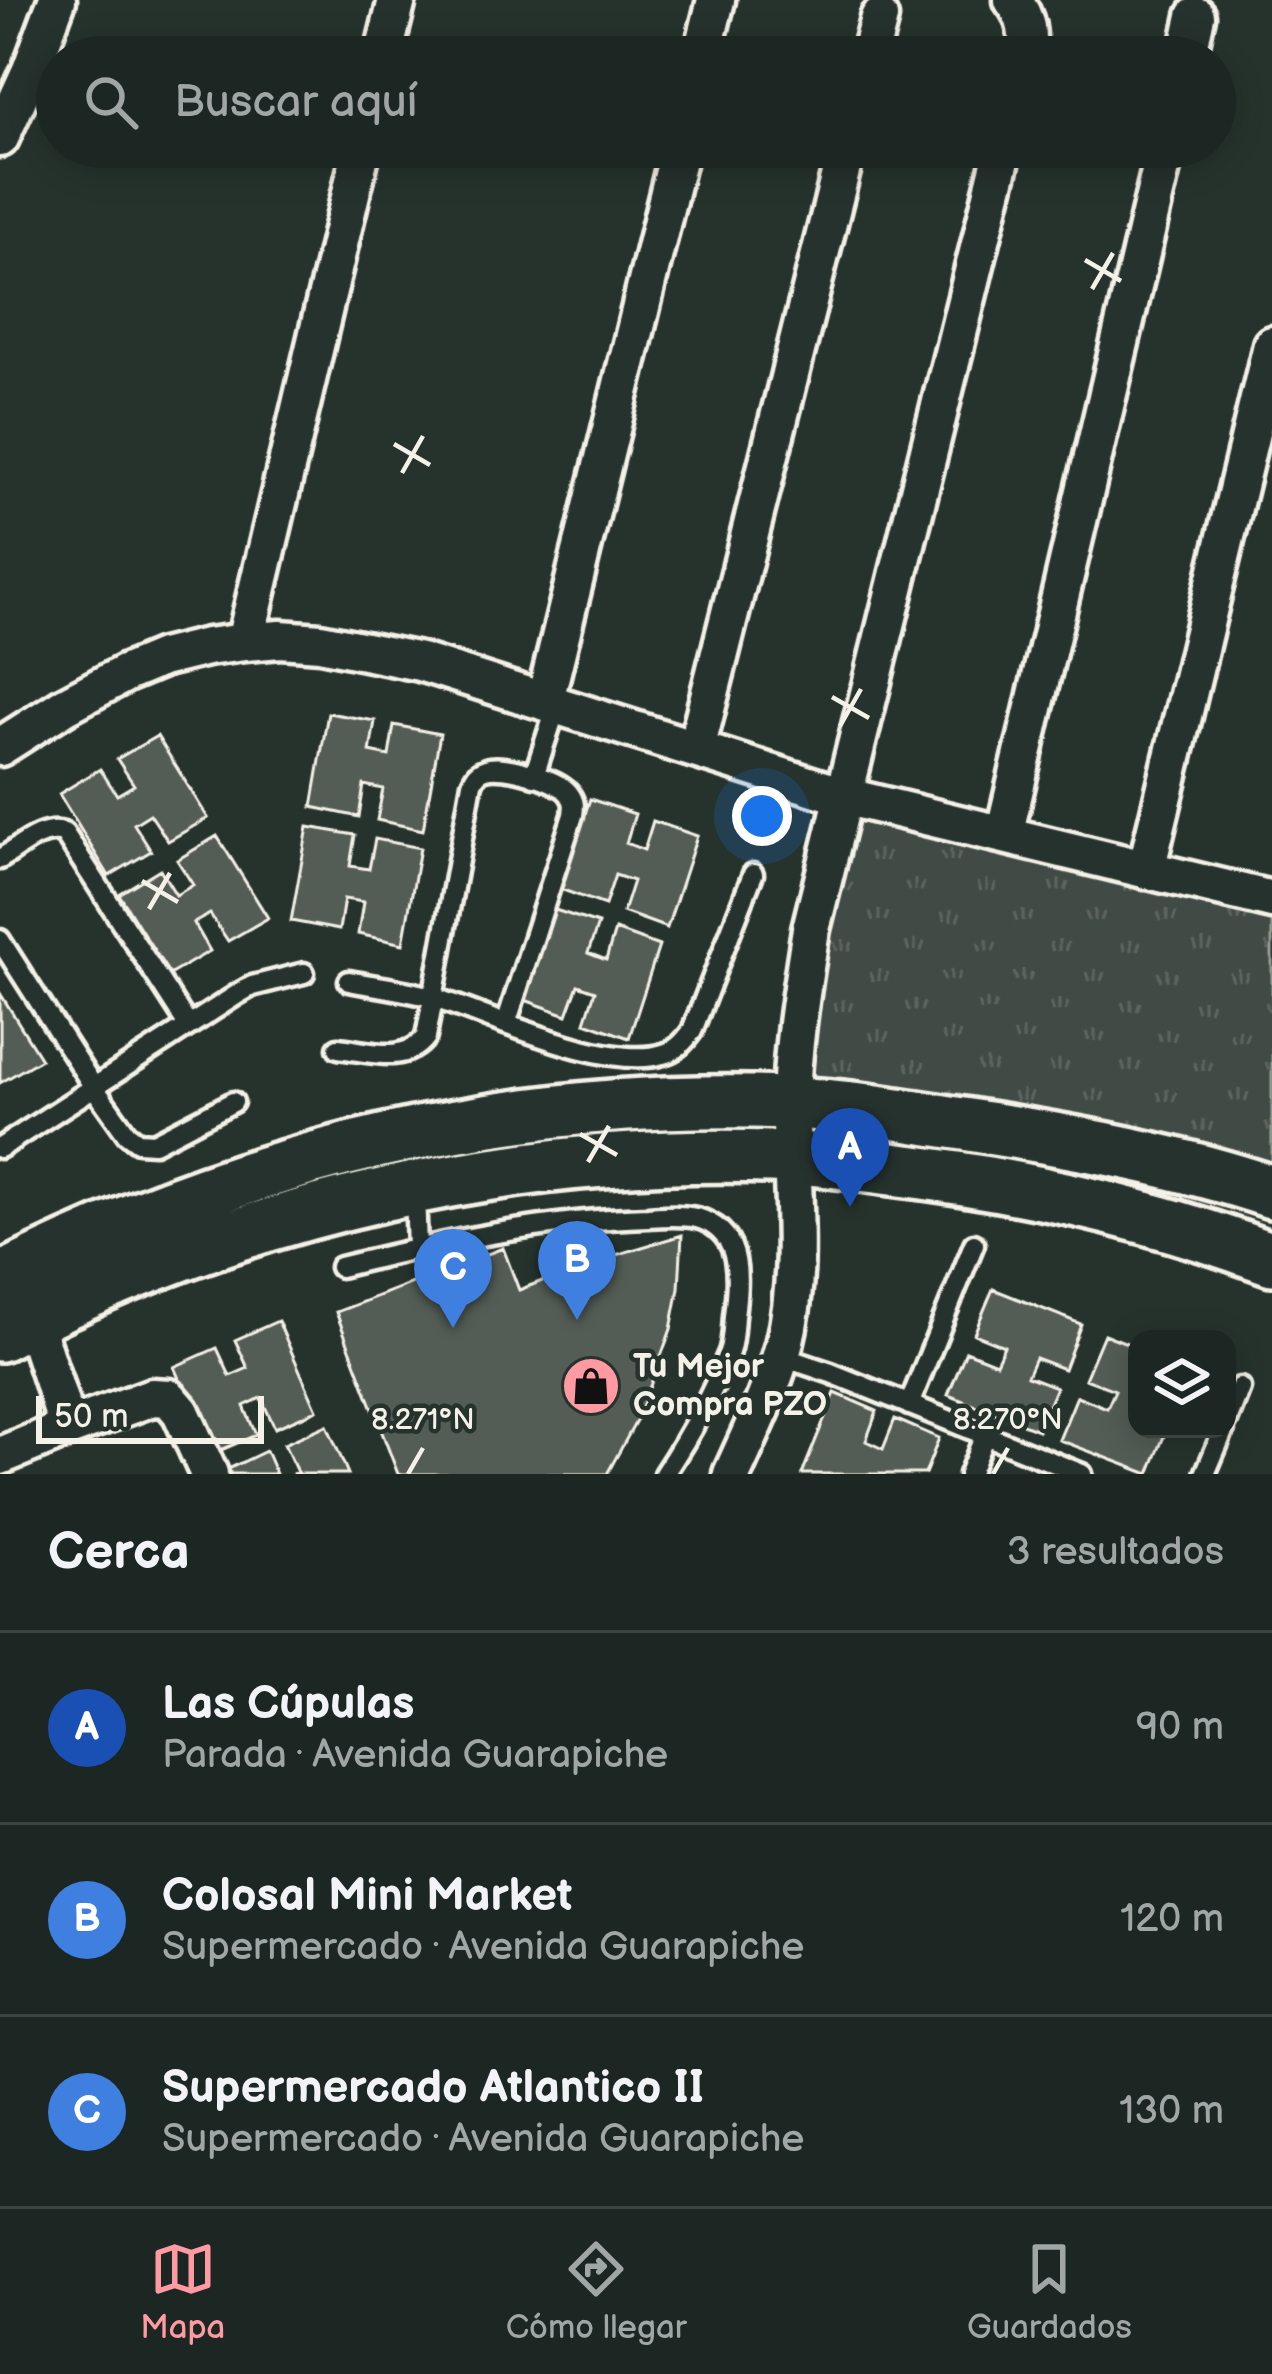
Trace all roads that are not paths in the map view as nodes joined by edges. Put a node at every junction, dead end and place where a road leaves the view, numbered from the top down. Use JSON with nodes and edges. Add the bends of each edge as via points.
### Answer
{"nodes":[{"id":1,"x":58,"y":0,"type":"edge"},
{"id":2,"x":397,"y":0,"type":"edge"},
{"id":3,"x":716,"y":0,"type":"edge"},
{"id":4,"x":1013,"y":0,"type":"edge"},
{"id":5,"x":1196,"y":16,"type":"dead end"},
{"id":6,"x":879,"y":18,"type":"dead end"},
{"id":7,"x":44,"y":36,"type":"edge"},
{"id":8,"x":388,"y":36,"type":"edge"},
{"id":9,"x":707,"y":36,"type":"edge"},
{"id":10,"x":874,"y":36,"type":"edge"},
{"id":11,"x":1028,"y":36,"type":"edge"},
{"id":12,"x":1192,"y":36,"type":"edge"},
{"id":13,"x":36,"y":57,"type":"edge"},
{"id":14,"x":0,"y":138,"type":"edge"},
{"id":15,"x":357,"y":168,"type":"edge"},
{"id":16,"x":675,"y":168,"type":"edge"},
{"id":17,"x":842,"y":168,"type":"edge"},
{"id":18,"x":999,"y":168,"type":"edge"},
{"id":19,"x":1161,"y":168,"type":"edge"},
{"id":20,"x":1272,"y":345,"type":"edge"},
{"id":21,"x":244,"y":642,"type":"junction"},
{"id":22,"x":551,"y":703,"type":"junction"},
{"id":23,"x":0,"y":747,"type":"edge"},
{"id":24,"x":696,"y":749,"type":"junction"},
{"id":25,"x":534,"y":776,"type":"junction"},
{"id":26,"x":843,"y":796,"type":"junction"},
{"id":27,"x":0,"y":833,"type":"edge"},
{"id":28,"x":1004,"y":835,"type":"junction"},
{"id":29,"x":7,"y":855,"type":"edge"},
{"id":30,"x":1146,"y":870,"type":"junction"},
{"id":31,"x":753,"y":874,"type":"dead end"},
{"id":32,"x":1272,"y":900,"type":"edge"},
{"id":33,"x":0,"y":940,"type":"edge"},
{"id":34,"x":304,"y":973,"type":"dead end"},
{"id":35,"x":349,"y":981,"type":"dead end"},
{"id":36,"x":434,"y":998,"type":"junction"},
{"id":37,"x":506,"y":1024,"type":"junction"},
{"id":38,"x":188,"y":1025,"type":"junction"},
{"id":39,"x":338,"y":1048,"type":"dead end"},
{"id":40,"x":95,"y":1089,"type":"junction"},
{"id":41,"x":233,"y":1102,"type":"dead end"},
{"id":42,"x":791,"y":1103,"type":"junction"},
{"id":43,"x":0,"y":1148,"type":"edge"},
{"id":44,"x":793,"y":1158,"type":"junction"},
{"id":45,"x":415,"y":1188,"type":"junction"},
{"id":46,"x":1272,"y":1192,"type":"edge"},
{"id":47,"x":974,"y":1244,"type":"dead end"},
{"id":48,"x":417,"y":1248,"type":"junction"},
{"id":49,"x":1272,"y":1259,"type":"edge"},
{"id":50,"x":340,"y":1267,"type":"dead end"},
{"id":51,"x":11,"y":1311,"type":"edge"},
{"id":52,"x":780,"y":1356,"type":"junction"},
{"id":53,"x":1240,"y":1388,"type":"dead end"},
{"id":54,"x":1236,"y":1398,"type":"edge"},
{"id":55,"x":909,"y":1405,"type":"junction"},
{"id":56,"x":68,"y":1427,"type":"junction"},
{"id":57,"x":985,"y":1435,"type":"junction"},
{"id":58,"x":1219,"y":1438,"type":"edge"},
{"id":59,"x":0,"y":1456,"type":"edge"},
{"id":60,"x":209,"y":1474,"type":"edge"},
{"id":61,"x":664,"y":1474,"type":"edge"},
{"id":62,"x":732,"y":1474,"type":"edge"},
{"id":63,"x":969,"y":1474,"type":"edge"},
{"id":64,"x":1082,"y":1474,"type":"edge"},
{"id":65,"x":1205,"y":1474,"type":"edge"}],
"edges":[{"from":1,"to":7,"type":"street"},
{"from":2,"to":8,"type":"street"},
{"from":3,"to":9,"type":"street"},
{"from":4,"to":11,"type":"street"},
{"from":5,"to":12,"type":"street"},
{"from":6,"to":10,"type":"street"},
{"from":13,"to":14,"type":"street"},
{"from":15,"to":21,"type":"street"},
{"from":16,"to":22,"type":"street"},
{"from":17,"to":24,"type":"street"},
{"from":18,"to":26,"type":"street"},
{"from":19,"to":28,"type":"street"},
{"from":20,"to":30,"type":"street"},
{"from":21,"to":22,"type":"street","via":[[375,651]]},
{"from":21,"to":23,"type":"street","via":[[144,665]]},
{"from":22,"to":24,"type":"street"},
{"from":22,"to":25,"type":"lane"},
{"from":24,"to":26,"type":"street"},
{"from":25,"to":36,"type":"lane","via":[[491,767],[472,783]]},
{"from":25,"to":37,"type":"lane","via":[[568,790],[574,815]]},
{"from":26,"to":28,"type":"street"},
{"from":26,"to":42,"type":"street","via":[[797,1012]]},
{"from":27,"to":29,"type":"lane"},
{"from":28,"to":30,"type":"street"},
{"from":29,"to":38,"type":"lane","via":[[45,831],[64,833]]},
{"from":30,"to":32,"type":"street"},
{"from":31,"to":37,"type":"lane","via":[[692,1031],[677,1048],[619,1057]]},
{"from":33,"to":40,"type":"lane"},
{"from":34,"to":38,"type":"lane","via":[[252,986]]},
{"from":35,"to":36,"type":"lane"},
{"from":36,"to":37,"type":"lane"},
{"from":36,"to":39,"type":"lane","via":[[426,1036],[408,1053]]},
{"from":38,"to":40,"type":"lane"},
{"from":40,"to":41,"type":"lane","via":[[139,1142],[154,1143]]},
{"from":40,"to":43,"type":"lane"},
{"from":42,"to":44,"type":"street"},
{"from":42,"to":46,"type":"street","via":[[1102,1147]]},
{"from":42,"to":51,"type":"street","via":[[594,1108],[391,1137],[212,1187],[67,1247]]},
{"from":44,"to":45,"type":"street","via":[[591,1163]]},
{"from":44,"to":49,"type":"street","via":[[1112,1208]]},
{"from":44,"to":52,"type":"street","via":[[793,1286]]},
{"from":45,"to":48,"type":"lane"},
{"from":45,"to":51,"type":"street","via":[[298,1216]]},
{"from":47,"to":55,"type":"lane"},
{"from":48,"to":50,"type":"lane"},
{"from":48,"to":61,"type":"lane","via":[[599,1218],[703,1220],[725,1236],[739,1272],[731,1348]]},
{"from":51,"to":56,"type":"street"},
{"from":52,"to":55,"type":"lane"},
{"from":52,"to":62,"type":"street"},
{"from":53,"to":54,"type":"lane"},
{"from":55,"to":57,"type":"lane"},
{"from":56,"to":59,"type":"street"},
{"from":56,"to":60,"type":"street","via":[[169,1397]]},
{"from":57,"to":63,"type":"lane"},
{"from":57,"to":64,"type":"lane"},
{"from":58,"to":65,"type":"lane"}]}
